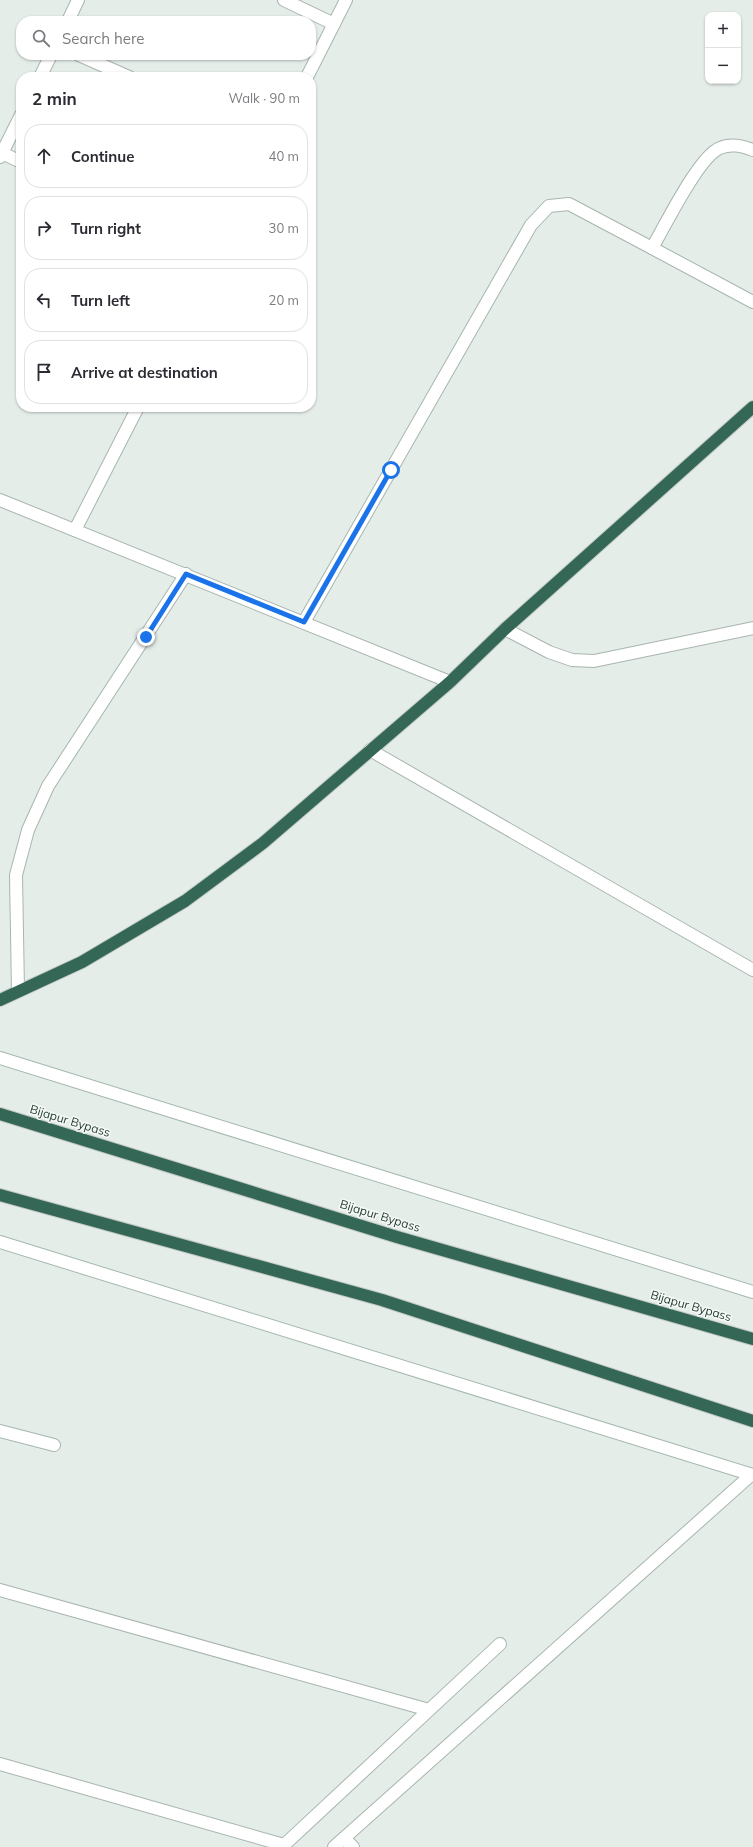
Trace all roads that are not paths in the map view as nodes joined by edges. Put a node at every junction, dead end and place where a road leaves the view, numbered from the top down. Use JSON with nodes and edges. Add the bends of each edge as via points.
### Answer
{"nodes":[{"id":1,"x":78,"y":0,"type":"edge"},
{"id":2,"x":284,"y":0,"type":"edge"},
{"id":3,"x":346,"y":0,"type":"edge"},
{"id":4,"x":70,"y":16,"type":"edge"},
{"id":5,"x":334,"y":24,"type":"junction"},
{"id":6,"x":316,"y":59,"type":"edge"},
{"id":7,"x":48,"y":60,"type":"edge"},
{"id":8,"x":90,"y":60,"type":"edge"},
{"id":9,"x":316,"y":60,"type":"edge"},
{"id":10,"x":42,"y":72,"type":"edge"},
{"id":11,"x":118,"y":72,"type":"edge"},
{"id":12,"x":310,"y":72,"type":"edge"},
{"id":13,"x":16,"y":125,"type":"edge"},
{"id":14,"x":753,"y":150,"type":"edge"},
{"id":15,"x":1,"y":155,"type":"edge"},
{"id":16,"x":16,"y":160,"type":"edge"},
{"id":17,"x":652,"y":248,"type":"junction"},
{"id":18,"x":753,"y":302,"type":"edge"},
{"id":19,"x":753,"y":407,"type":"edge"},
{"id":20,"x":135,"y":412,"type":"edge"},
{"id":21,"x":0,"y":500,"type":"edge"},
{"id":22,"x":75,"y":530,"type":"junction"},
{"id":23,"x":186,"y":574,"type":"junction"},
{"id":24,"x":304,"y":622,"type":"junction"},
{"id":25,"x":753,"y":628,"type":"edge"},
{"id":26,"x":505,"y":629,"type":"junction"},
{"id":27,"x":450,"y":682,"type":"junction"},
{"id":28,"x":370,"y":750,"type":"junction"},
{"id":29,"x":753,"y":970,"type":"edge"},
{"id":30,"x":18,"y":990,"type":"junction"},
{"id":31,"x":0,"y":1000,"type":"edge"},
{"id":32,"x":0,"y":1058,"type":"edge"},
{"id":33,"x":0,"y":1114,"type":"edge"},
{"id":34,"x":0,"y":1194,"type":"edge"},
{"id":35,"x":0,"y":1242,"type":"edge"},
{"id":36,"x":753,"y":1292,"type":"edge"},
{"id":37,"x":753,"y":1339,"type":"edge"},
{"id":38,"x":753,"y":1421,"type":"edge"},
{"id":39,"x":0,"y":1431,"type":"edge"},
{"id":40,"x":54,"y":1445,"type":"dead end"},
{"id":41,"x":752,"y":1475,"type":"edge"},
{"id":42,"x":0,"y":1590,"type":"edge"},
{"id":43,"x":500,"y":1644,"type":"dead end"},
{"id":44,"x":429,"y":1710,"type":"junction"},
{"id":45,"x":0,"y":1764,"type":"edge"},
{"id":46,"x":344,"y":1838,"type":"junction"},
{"id":47,"x":283,"y":1846,"type":"edge"},
{"id":48,"x":334,"y":1847,"type":"edge"},
{"id":49,"x":353,"y":1847,"type":"edge"}],
"edges":[{"from":1,"to":4,"type":"street"},
{"from":2,"to":5,"type":"street"},
{"from":3,"to":5,"type":"street"},
{"from":5,"to":6,"type":"street"},
{"from":7,"to":10,"type":"street"},
{"from":8,"to":11,"type":"street"},
{"from":9,"to":12,"type":"street"},
{"from":13,"to":15,"type":"street"},
{"from":14,"to":17,"type":"street","via":[[732,145],[719,148],[702,163]]},
{"from":15,"to":16,"type":"street"},
{"from":17,"to":18,"type":"street"},
{"from":17,"to":24,"type":"street","via":[[569,204],[549,206],[540,215],[531,225]]},
{"from":19,"to":26,"type":"highway"},
{"from":20,"to":22,"type":"street"},
{"from":21,"to":22,"type":"street"},
{"from":22,"to":23,"type":"street"},
{"from":23,"to":24,"type":"street"},
{"from":23,"to":30,"type":"street","via":[[48,786],[28,830],[16,875]]},
{"from":24,"to":27,"type":"street"},
{"from":25,"to":26,"type":"street","via":[[594,661],[572,660]]},
{"from":26,"to":27,"type":"highway"},
{"from":27,"to":28,"type":"highway"},
{"from":28,"to":29,"type":"street"},
{"from":28,"to":30,"type":"highway","via":[[263,843],[185,901],[82,962]]},
{"from":30,"to":31,"type":"highway"},
{"from":32,"to":36,"type":"street"},
{"from":33,"to":37,"type":"highway","name":"Bijapur Bypass","via":[[397,1237]]},
{"from":34,"to":38,"type":"highway","via":[[382,1300]]},
{"from":35,"to":41,"type":"street"},
{"from":39,"to":40,"type":"street"},
{"from":41,"to":46,"type":"street"},
{"from":42,"to":44,"type":"street"},
{"from":43,"to":44,"type":"street"},
{"from":44,"to":47,"type":"street"},
{"from":45,"to":47,"type":"street"},
{"from":46,"to":48,"type":"street"},
{"from":46,"to":49,"type":"street"}]}
